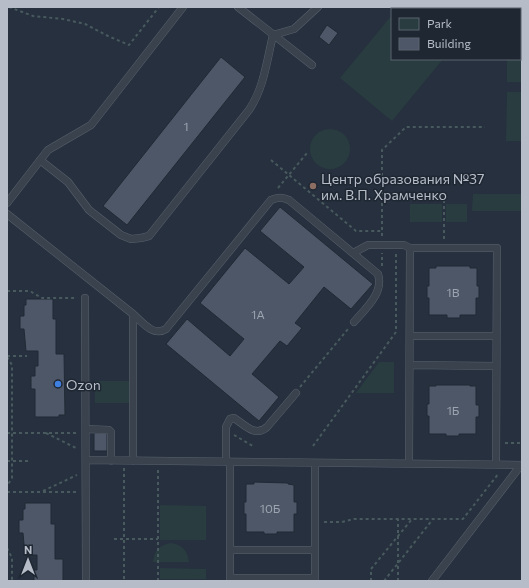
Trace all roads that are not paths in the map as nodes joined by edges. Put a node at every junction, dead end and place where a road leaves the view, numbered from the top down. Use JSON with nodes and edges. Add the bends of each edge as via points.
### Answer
{"nodes":[{"id":1,"x":183,"y":7,"type":"edge"},
{"id":2,"x":238,"y":7,"type":"edge"},
{"id":3,"x":318,"y":7,"type":"edge"},
{"id":4,"x":273,"y":34,"type":"junction"},
{"id":5,"x":312,"y":65,"type":"dead end"},
{"id":6,"x":40,"y":160,"type":"junction"},
{"id":7,"x":7,"y":203,"type":"edge"},
{"id":8,"x":7,"y":214,"type":"edge"},
{"id":9,"x":410,"y":248,"type":"junction"},
{"id":10,"x":353,"y":253,"type":"junction"},
{"id":11,"x":85,"y":298,"type":"road end"},
{"id":12,"x":133,"y":314,"type":"junction"},
{"id":13,"x":354,"y":322,"type":"road end"},
{"id":14,"x":410,"y":336,"type":"junction"},
{"id":15,"x":496,"y":336,"type":"junction"},
{"id":16,"x":410,"y":366,"type":"junction"},
{"id":17,"x":496,"y":366,"type":"junction"},
{"id":18,"x":296,"y":392,"type":"road end"},
{"id":19,"x":86,"y":431,"type":"junction"},
{"id":20,"x":86,"y":460,"type":"junction"},
{"id":21,"x":111,"y":461,"type":"junction"},
{"id":22,"x":133,"y":461,"type":"junction"},
{"id":23,"x":228,"y":462,"type":"junction"},
{"id":24,"x":315,"y":463,"type":"junction"},
{"id":25,"x":409,"y":463,"type":"junction"},
{"id":26,"x":496,"y":464,"type":"junction"},
{"id":27,"x":522,"y":465,"type":"edge"},
{"id":28,"x":230,"y":550,"type":"junction"},
{"id":29,"x":315,"y":550,"type":"junction"},
{"id":30,"x":230,"y":579,"type":"edge"},
{"id":31,"x":315,"y":579,"type":"edge"},
{"id":32,"x":86,"y":581,"type":"edge"},
{"id":33,"x":432,"y":581,"type":"edge"}],
"edges":[{"from":1,"to":6,"type":"lane","via":[[91,125],[48,150]]},
{"from":2,"to":4,"type":"lane"},
{"from":3,"to":4,"type":"lane","via":[[294,29]]},
{"from":4,"to":5,"type":"lane"},
{"from":4,"to":6,"type":"lane","via":[[257,99],[149,236],[131,239],[121,235],[89,210],[68,182]]},
{"from":6,"to":7,"type":"lane"},
{"from":8,"to":12,"type":"lane"},
{"from":9,"to":10,"type":"lane","via":[[404,245],[368,245]]},
{"from":9,"to":14,"type":"lane"},
{"from":9,"to":15,"type":"lane","via":[[497,248]]},
{"from":10,"to":12,"type":"lane","via":[[289,200],[277,197],[166,328],[162,331],[153,331]]},
{"from":10,"to":13,"type":"lane","via":[[379,277],[377,293]]},
{"from":11,"to":19,"type":"lane"},
{"from":12,"to":22,"type":"lane"},
{"from":14,"to":15,"type":"lane"},
{"from":14,"to":16,"type":"lane"},
{"from":15,"to":17,"type":"lane"},
{"from":16,"to":17,"type":"lane"},
{"from":16,"to":25,"type":"lane"},
{"from":17,"to":26,"type":"lane"},
{"from":18,"to":23,"type":"lane","via":[[263,430],[252,430],[232,418],[228,422]]},
{"from":19,"to":20,"type":"lane"},
{"from":19,"to":21,"type":"lane","via":[[105,429],[111,432]]},
{"from":20,"to":21,"type":"lane"},
{"from":20,"to":32,"type":"lane"},
{"from":21,"to":22,"type":"lane"},
{"from":22,"to":23,"type":"lane"},
{"from":23,"to":24,"type":"lane"},
{"from":23,"to":28,"type":"lane"},
{"from":24,"to":25,"type":"lane"},
{"from":24,"to":29,"type":"lane"},
{"from":25,"to":26,"type":"lane"},
{"from":26,"to":27,"type":"lane"},
{"from":27,"to":33,"type":"lane"},
{"from":28,"to":29,"type":"lane"},
{"from":28,"to":30,"type":"lane"},
{"from":29,"to":31,"type":"lane"},
{"from":30,"to":31,"type":"lane"}]}
